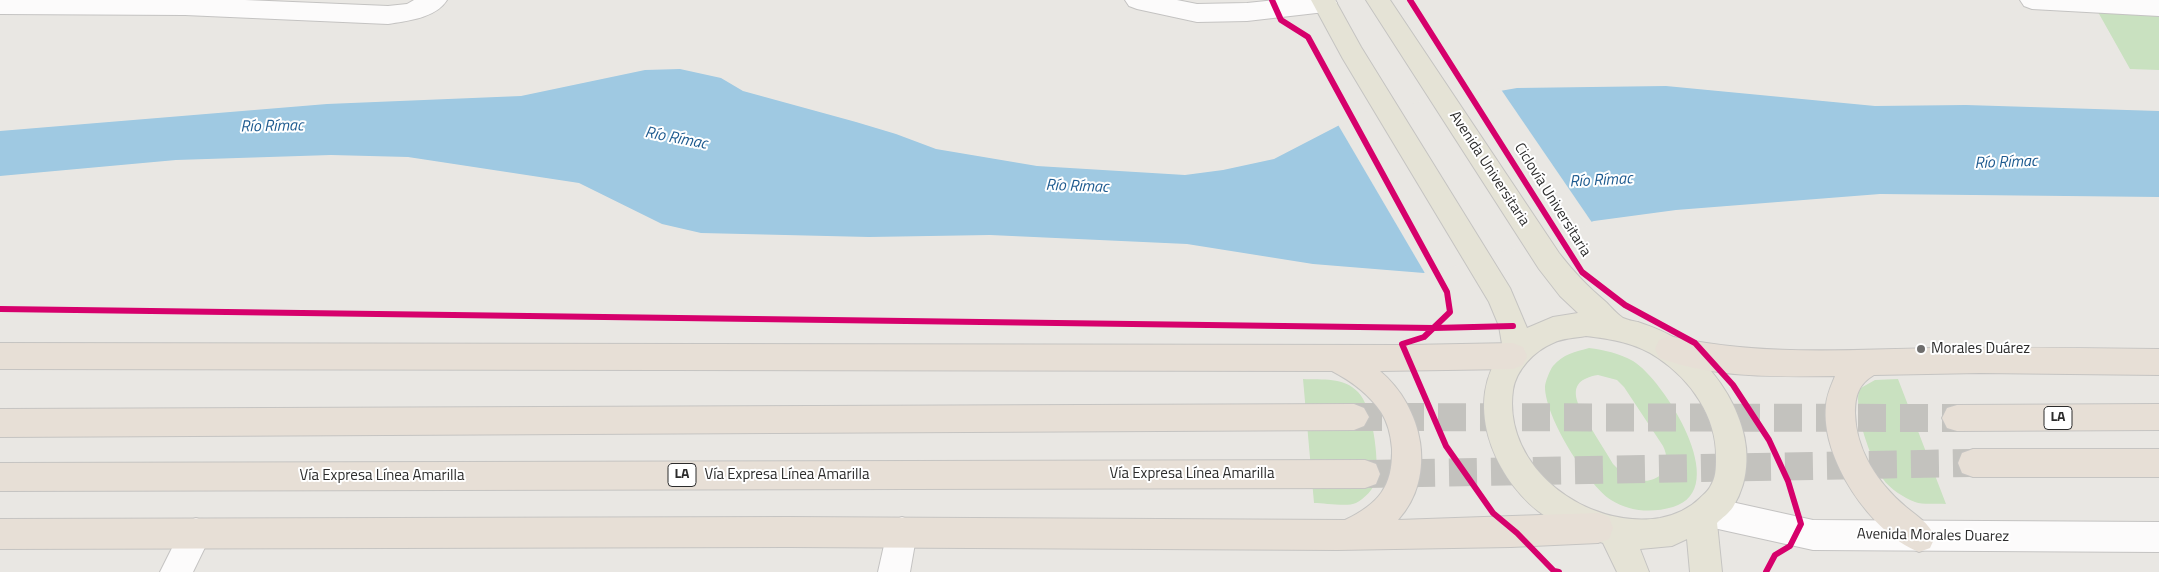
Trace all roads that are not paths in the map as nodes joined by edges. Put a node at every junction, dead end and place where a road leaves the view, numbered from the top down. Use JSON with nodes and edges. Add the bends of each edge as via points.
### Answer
{"nodes":[{"id":1,"x":434,"y":0,"type":"edge"},
{"id":2,"x":1137,"y":0,"type":"edge"},
{"id":3,"x":1378,"y":0,"type":"edge"},
{"id":4,"x":2032,"y":0,"type":"edge"},
{"id":5,"x":1324,"y":2,"type":"edge"},
{"id":6,"x":187,"y":3,"type":"edge"},
{"id":7,"x":0,"y":5,"type":"edge"},
{"id":8,"x":2159,"y":7,"type":"edge"},
{"id":9,"x":1614,"y":327,"type":"junction"},
{"id":10,"x":1669,"y":349,"type":"junction"},
{"id":11,"x":1515,"y":354,"type":"junction"},
{"id":12,"x":0,"y":356,"type":"edge"},
{"id":13,"x":1334,"y":357,"type":"junction"},
{"id":14,"x":1871,"y":362,"type":"junction"},
{"id":15,"x":2159,"y":362,"type":"edge"},
{"id":16,"x":1354,"y":417,"type":"tunnel mouth"},
{"id":17,"x":2159,"y":417,"type":"edge"},
{"id":18,"x":1957,"y":418,"type":"tunnel mouth"},
{"id":19,"x":0,"y":423,"type":"edge"},
{"id":20,"x":1973,"y":463,"type":"tunnel mouth"},
{"id":21,"x":2159,"y":463,"type":"edge"},
{"id":22,"x":1364,"y":474,"type":"tunnel mouth"},
{"id":23,"x":0,"y":477,"type":"edge"},
{"id":24,"x":1705,"y":515,"type":"junction"},
{"id":25,"x":1606,"y":530,"type":"junction"},
{"id":26,"x":902,"y":532,"type":"junction"},
{"id":27,"x":196,"y":533,"type":"junction"},
{"id":28,"x":0,"y":534,"type":"edge"},
{"id":29,"x":1347,"y":536,"type":"junction"},
{"id":30,"x":1919,"y":537,"type":"junction"},
{"id":31,"x":2159,"y":537,"type":"edge"},
{"id":32,"x":176,"y":572,"type":"edge"},
{"id":33,"x":894,"y":572,"type":"edge"},
{"id":34,"x":1633,"y":572,"type":"edge"},
{"id":35,"x":1706,"y":572,"type":"edge"}],
"edges":[{"from":1,"to":6,"type":"street","via":[[411,12],[388,15]]},
{"from":2,"to":5,"type":"street","via":[[1198,13],[1247,12]]},
{"from":3,"to":9,"type":"main road","name":"Avenida Universitaria","via":[[1549,261],[1570,288]]},
{"from":4,"to":8,"type":"street"},
{"from":5,"to":11,"type":"main road","via":[[1500,296],[1513,326]]},
{"from":6,"to":7,"type":"street"},
{"from":9,"to":10,"type":"main road","via":[[1642,335]]},
{"from":9,"to":11,"type":"main road","via":[[1586,324],[1560,328],[1536,337]]},
{"from":10,"to":14,"type":"highway","via":[[1710,360]]},
{"from":10,"to":24,"type":"main road","via":[[1712,390],[1733,442],[1732,468],[1724,492]]},
{"from":11,"to":13,"type":"highway","via":[[1462,358]]},
{"from":11,"to":25,"type":"main road","via":[[1502,376],[1496,399],[1498,424],[1507,450],[1522,474],[1543,496],[1570,515]]},
{"from":12,"to":13,"type":"highway"},
{"from":13,"to":29,"type":"highway","via":[[1361,372],[1384,392],[1400,418],[1407,446],[1405,474],[1394,501],[1374,522]]},
{"from":14,"to":15,"type":"highway"},
{"from":14,"to":30,"type":"highway","via":[[1850,376],[1842,395],[1840,418],[1845,442],[1855,467],[1871,492]]},
{"from":16,"to":19,"type":"highway"},
{"from":17,"to":18,"type":"highway","number":"LA"},
{"from":20,"to":21,"type":"highway"},
{"from":22,"to":23,"type":"highway","name":"Vía Expresa Línea Amarilla","number":"LA"},
{"from":24,"to":25,"type":"main road","via":[[1682,528],[1661,534],[1638,535]]},
{"from":24,"to":30,"type":"street","name":"Avenida Morales Duarez","via":[[1798,533]]},
{"from":24,"to":35,"type":"main road"},
{"from":25,"to":29,"type":"highway"},
{"from":25,"to":34,"type":"main road","via":[[1628,558]]},
{"from":26,"to":27,"type":"highway"},
{"from":26,"to":29,"type":"highway"},
{"from":26,"to":33,"type":"street"},
{"from":27,"to":28,"type":"highway"},
{"from":27,"to":32,"type":"street"},
{"from":30,"to":31,"type":"street","name":"Avenida Morales Duarez"}]}
